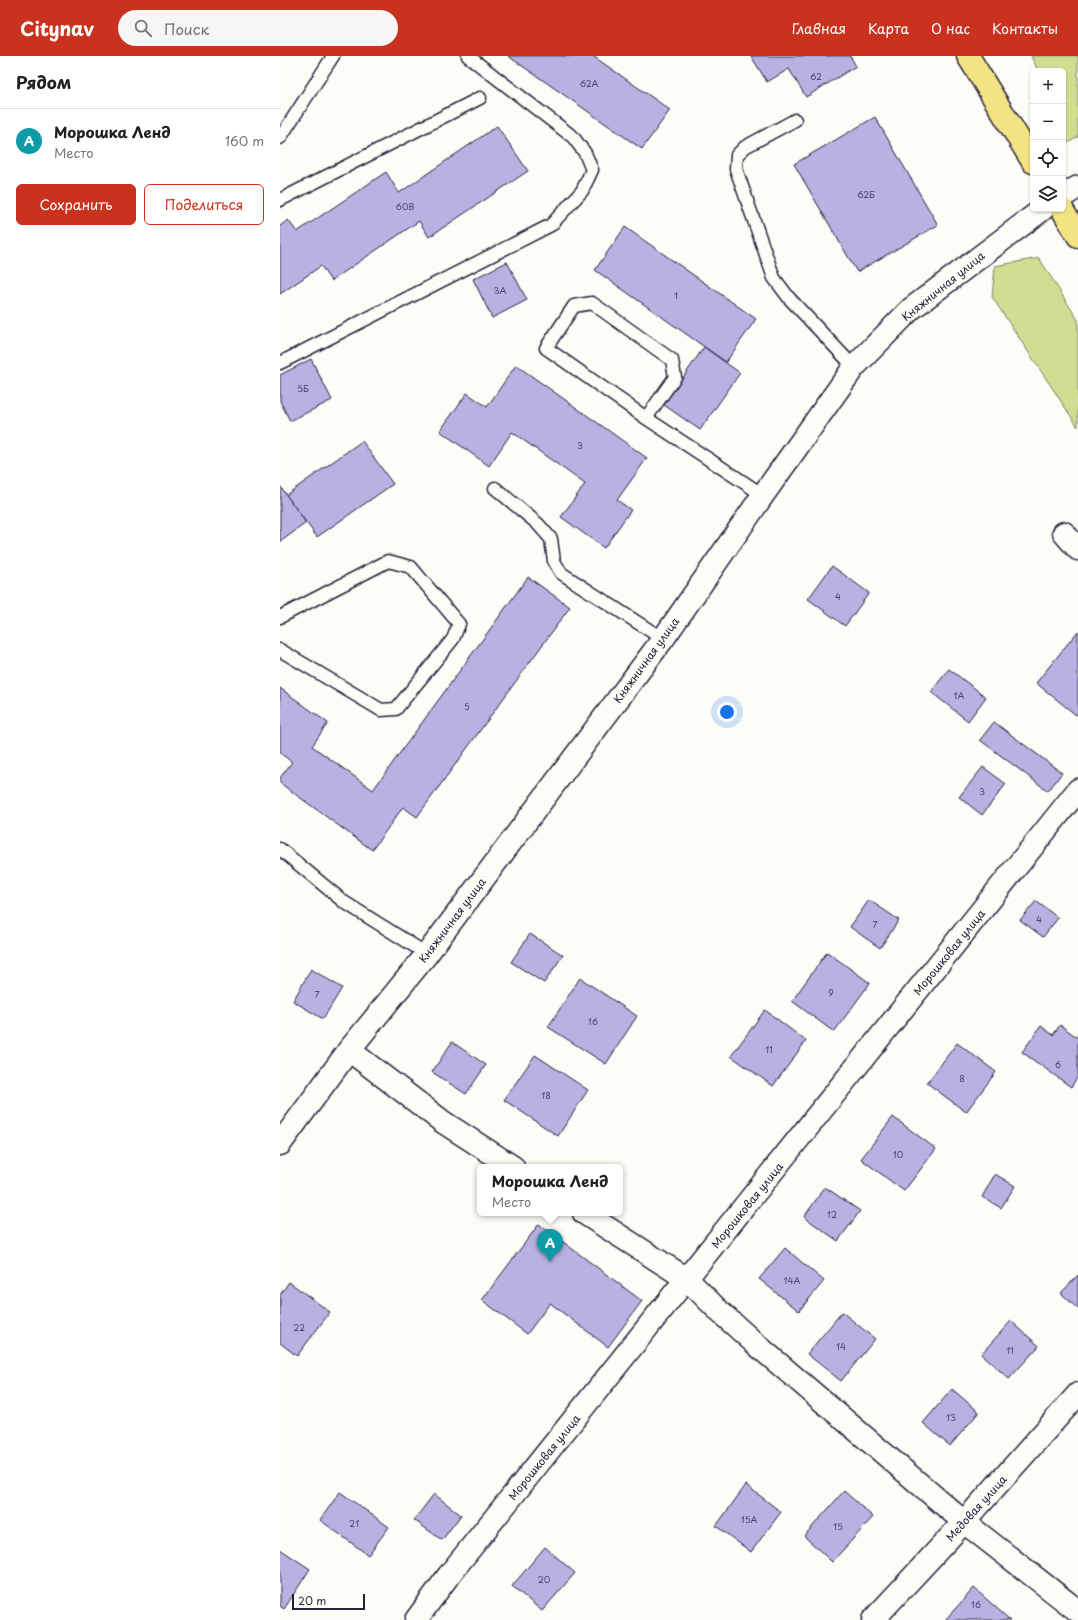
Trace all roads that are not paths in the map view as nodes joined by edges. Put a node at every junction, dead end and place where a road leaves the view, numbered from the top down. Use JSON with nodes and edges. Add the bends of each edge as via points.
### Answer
{"nodes":[{"id":1,"x":333,"y":56,"type":"edge"},
{"id":2,"x":468,"y":56,"type":"edge"},
{"id":3,"x":968,"y":56,"type":"edge"},
{"id":4,"x":480,"y":98,"type":"dead end"},
{"id":5,"x":795,"y":120,"type":"dead end"},
{"id":6,"x":280,"y":138,"type":"edge"},
{"id":7,"x":1030,"y":157,"type":"edge"},
{"id":8,"x":1078,"y":187,"type":"edge"},
{"id":9,"x":1066,"y":194,"type":"edge"},
{"id":10,"x":280,"y":200,"type":"edge"},
{"id":11,"x":1039,"y":212,"type":"edge"},
{"id":12,"x":1064,"y":212,"type":"edge"},
{"id":13,"x":1078,"y":236,"type":"edge"},
{"id":14,"x":280,"y":363,"type":"edge"},
{"id":15,"x":854,"y":367,"type":"junction"},
{"id":16,"x":646,"y":418,"type":"junction"},
{"id":17,"x":496,"y":488,"type":"dead end"},
{"id":18,"x":763,"y":494,"type":"junction"},
{"id":19,"x":1064,"y":533,"type":"dead end"},
{"id":20,"x":1078,"y":549,"type":"edge"},
{"id":21,"x":280,"y":617,"type":"edge"},
{"id":22,"x":663,"y":639,"type":"junction"},
{"id":23,"x":280,"y":650,"type":"edge"},
{"id":24,"x":1078,"y":790,"type":"edge"},
{"id":25,"x":280,"y":848,"type":"edge"},
{"id":26,"x":427,"y":954,"type":"junction"},
{"id":27,"x":349,"y":1050,"type":"junction"},
{"id":28,"x":280,"y":1144,"type":"edge"},
{"id":29,"x":508,"y":1164,"type":"edge"},
{"id":30,"x":589,"y":1216,"type":"edge"},
{"id":31,"x":687,"y":1280,"type":"junction"},
{"id":32,"x":1078,"y":1394,"type":"edge"},
{"id":33,"x":964,"y":1522,"type":"junction"},
{"id":34,"x":1078,"y":1611,"type":"edge"},
{"id":35,"x":416,"y":1620,"type":"edge"},
{"id":36,"x":873,"y":1620,"type":"edge"}],
"edges":[{"from":1,"to":6,"type":"lane"},
{"from":2,"to":14,"type":"lane","via":[[573,137],[585,153],[592,170],[582,192],[552,225]]},
{"from":3,"to":7,"type":"main road"},
{"from":4,"to":10,"type":"lane"},
{"from":5,"to":15,"type":"lane","via":[[745,147],[737,155],[736,169],[774,278],[789,298]]},
{"from":8,"to":9,"type":"street"},
{"from":11,"to":15,"type":"street","name":"Княжничная улица","via":[[911,309]]},
{"from":12,"to":13,"type":"main road"},
{"from":15,"to":18,"type":"street","name":"Княжничная улица"},
{"from":16,"to":16,"type":"lane","via":[[546,348],[574,306],[592,303],[672,360],[675,377]]},
{"from":16,"to":18,"type":"lane"},
{"from":17,"to":22,"type":"lane","via":[[538,524],[551,539],[554,561],[561,574]]},
{"from":18,"to":22,"type":"street","name":"Княжничная улица"},
{"from":19,"to":20,"type":"street"},
{"from":21,"to":23,"type":"lane","via":[[388,560],[411,567],[459,624],[453,639],[396,709],[381,710]]},
{"from":22,"to":26,"type":"street","name":"Княжничная улица"},
{"from":24,"to":31,"type":"street","name":"Морошковая улица"},
{"from":25,"to":26,"type":"lane","via":[[344,902]]},
{"from":26,"to":27,"type":"street","name":"Княжничная улица"},
{"from":27,"to":28,"type":"street","name":"Княжничная улица"},
{"from":27,"to":29,"type":"street","via":[[443,1122]]},
{"from":30,"to":31,"type":"street"},
{"from":31,"to":33,"type":"street","via":[[758,1346]]},
{"from":31,"to":35,"type":"street","name":"Морошковая улица","via":[[449,1575]]},
{"from":32,"to":33,"type":"street","name":"Медовая улица"},
{"from":33,"to":34,"type":"street"},
{"from":33,"to":36,"type":"street","name":"Медовая улица"}]}
